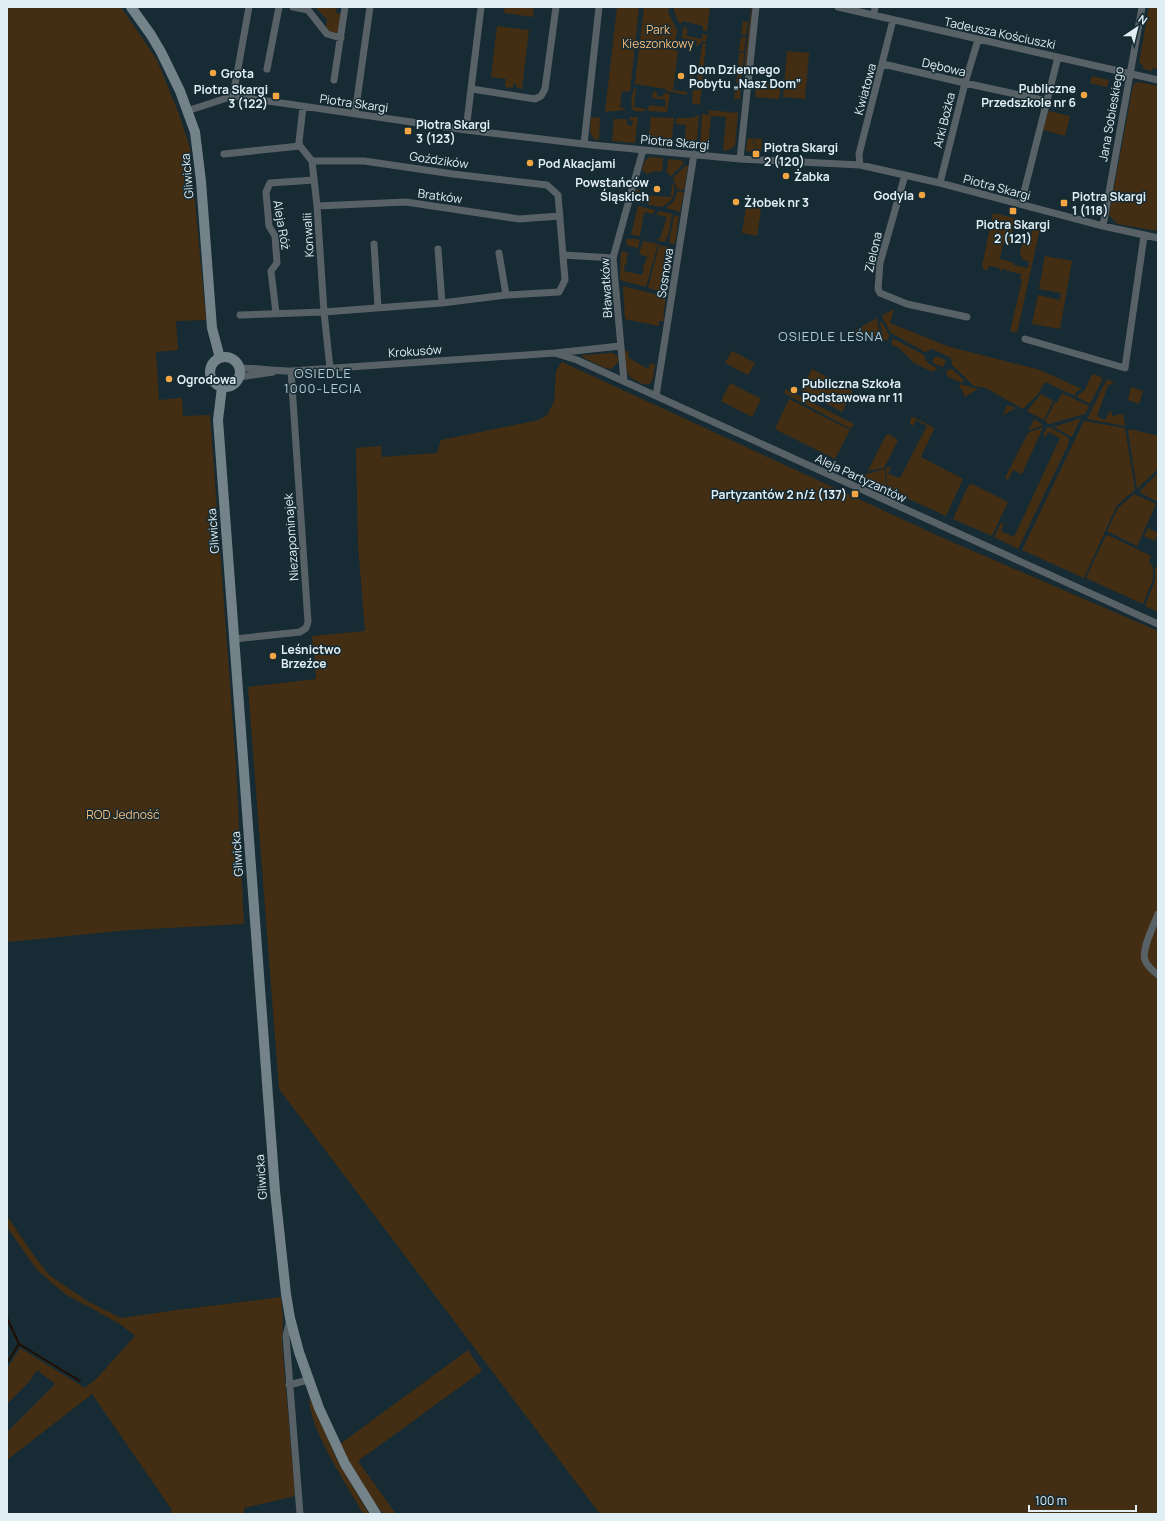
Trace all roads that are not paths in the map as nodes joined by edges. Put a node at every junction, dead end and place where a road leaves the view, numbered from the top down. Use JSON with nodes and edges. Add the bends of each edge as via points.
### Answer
{"nodes":[{"id":1,"x":131,"y":7,"type":"edge"},
{"id":2,"x":249,"y":7,"type":"edge"},
{"id":3,"x":279,"y":7,"type":"edge"},
{"id":4,"x":293,"y":7,"type":"edge"},
{"id":5,"x":346,"y":7,"type":"edge"},
{"id":6,"x":370,"y":7,"type":"edge"},
{"id":7,"x":481,"y":7,"type":"edge"},
{"id":8,"x":556,"y":7,"type":"edge"},
{"id":9,"x":599,"y":7,"type":"edge"},
{"id":10,"x":756,"y":7,"type":"edge"},
{"id":11,"x":838,"y":7,"type":"edge"},
{"id":12,"x":875,"y":7,"type":"edge"},
{"id":13,"x":1142,"y":7,"type":"edge"},
{"id":14,"x":874,"y":15,"type":"junction"},
{"id":15,"x":893,"y":20,"type":"junction"},
{"id":16,"x":341,"y":38,"type":"junction"},
{"id":17,"x":978,"y":40,"type":"junction"},
{"id":18,"x":1058,"y":57,"type":"junction"},
{"id":19,"x":883,"y":64,"type":"junction"},
{"id":20,"x":267,"y":69,"type":"dead end"},
{"id":21,"x":1130,"y":73,"type":"junction"},
{"id":22,"x":334,"y":80,"type":"dead end"},
{"id":23,"x":1158,"y":80,"type":"edge"},
{"id":24,"x":965,"y":84,"type":"junction"},
{"id":25,"x":472,"y":89,"type":"junction"},
{"id":26,"x":233,"y":96,"type":"junction"},
{"id":27,"x":1047,"y":101,"type":"junction"},
{"id":28,"x":303,"y":107,"type":"junction"},
{"id":29,"x":187,"y":111,"type":"junction"},
{"id":30,"x":355,"y":114,"type":"junction"},
{"id":31,"x":466,"y":130,"type":"junction"},
{"id":32,"x":584,"y":144,"type":"junction"},
{"id":33,"x":300,"y":146,"type":"junction"},
{"id":34,"x":643,"y":150,"type":"junction"},
{"id":35,"x":224,"y":154,"type":"dead end"},
{"id":36,"x":694,"y":154,"type":"junction"},
{"id":37,"x":740,"y":159,"type":"junction"},
{"id":38,"x":312,"y":161,"type":"junction"},
{"id":39,"x":860,"y":165,"type":"junction"},
{"id":40,"x":905,"y":175,"type":"junction"},
{"id":41,"x":314,"y":180,"type":"junction"},
{"id":42,"x":940,"y":183,"type":"junction"},
{"id":43,"x":1022,"y":204,"type":"junction"},
{"id":44,"x":317,"y":206,"type":"junction"},
{"id":45,"x":560,"y":216,"type":"junction"},
{"id":46,"x":1103,"y":226,"type":"junction"},
{"id":47,"x":1144,"y":236,"type":"junction"},
{"id":48,"x":1158,"y":238,"type":"edge"},
{"id":49,"x":374,"y":244,"type":"dead end"},
{"id":50,"x":438,"y":249,"type":"dead end"},
{"id":51,"x":499,"y":254,"type":"dead end"},
{"id":52,"x":563,"y":254,"type":"junction"},
{"id":53,"x":613,"y":258,"type":"junction"},
{"id":54,"x":506,"y":295,"type":"junction"},
{"id":55,"x":442,"y":303,"type":"junction"},
{"id":56,"x":378,"y":307,"type":"junction"},
{"id":57,"x":324,"y":312,"type":"junction"},
{"id":58,"x":276,"y":313,"type":"junction"},
{"id":59,"x":240,"y":315,"type":"dead end"},
{"id":60,"x":967,"y":317,"type":"dead end"},
{"id":61,"x":1025,"y":338,"type":"dead end"},
{"id":62,"x":620,"y":346,"type":"junction"},
{"id":63,"x":555,"y":353,"type":"junction"},
{"id":64,"x":220,"y":358,"type":"junction"},
{"id":65,"x":330,"y":368,"type":"junction"},
{"id":66,"x":290,"y":371,"type":"junction"},
{"id":67,"x":240,"y":373,"type":"junction"},
{"id":68,"x":624,"y":381,"type":"junction"},
{"id":69,"x":222,"y":387,"type":"junction"},
{"id":70,"x":656,"y":396,"type":"junction"},
{"id":71,"x":1158,"y":624,"type":"edge"},
{"id":72,"x":234,"y":639,"type":"junction"},
{"id":73,"x":1158,"y":914,"type":"edge"},
{"id":74,"x":1158,"y":975,"type":"edge"},
{"id":75,"x":290,"y":1318,"type":"junction"},
{"id":76,"x":308,"y":1380,"type":"junction"},
{"id":77,"x":289,"y":1385,"type":"junction"},
{"id":78,"x":300,"y":1514,"type":"edge"},
{"id":79,"x":376,"y":1514,"type":"edge"}],
"edges":[{"from":1,"to":29,"type":"main road","name":"Gliwicka","via":[[161,52]]},
{"from":2,"to":26,"type":"street"},
{"from":3,"to":20,"type":"street"},
{"from":4,"to":16,"type":"street","via":[[308,10],[327,34]]},
{"from":5,"to":16,"type":"street"},
{"from":6,"to":30,"type":"street"},
{"from":7,"to":25,"type":"street"},
{"from":8,"to":25,"type":"street","via":[[545,89],[541,96],[535,99]]},
{"from":9,"to":32,"type":"street"},
{"from":10,"to":37,"type":"street"},
{"from":11,"to":14,"type":"street","name":"Tadeusza Kościuszki"},
{"from":12,"to":14,"type":"street"},
{"from":13,"to":21,"type":"street","name":"Jana Sobieskiego"},
{"from":14,"to":15,"type":"street","name":"Tadeusza Kościuszki"},
{"from":15,"to":17,"type":"street","name":"Tadeusza Kościuszki"},
{"from":15,"to":19,"type":"street","name":"Kwiatowa"},
{"from":16,"to":22,"type":"street"},
{"from":17,"to":18,"type":"street","name":"Tadeusza Kościuszki"},
{"from":17,"to":24,"type":"street","name":"Arki Bożka"},
{"from":18,"to":21,"type":"street","name":"Tadeusza Kościuszki"},
{"from":18,"to":27,"type":"street"},
{"from":19,"to":24,"type":"street","name":"Dębowa"},
{"from":19,"to":39,"type":"street","name":"Kwiatowa","via":[[859,154]]},
{"from":21,"to":23,"type":"street","name":"Tadeusza Kościuszki"},
{"from":21,"to":46,"type":"street","name":"Jana Sobieskiego"},
{"from":24,"to":27,"type":"street","name":"Dębowa"},
{"from":24,"to":42,"type":"street","name":"Arki Bożka"},
{"from":25,"to":31,"type":"street"},
{"from":26,"to":28,"type":"street","name":"Piotra Skargi"},
{"from":26,"to":29,"type":"street","name":"Piotra Skargi"},
{"from":27,"to":43,"type":"street"},
{"from":28,"to":30,"type":"street","name":"Piotra Skargi"},
{"from":28,"to":33,"type":"street"},
{"from":29,"to":64,"type":"main road","name":"Gliwicka","via":[[195,132],[212,328]]},
{"from":30,"to":31,"type":"street","name":"Piotra Skargi"},
{"from":31,"to":32,"type":"street","name":"Piotra Skargi"},
{"from":32,"to":34,"type":"street","name":"Piotra Skargi"},
{"from":33,"to":35,"type":"street"},
{"from":33,"to":38,"type":"street"},
{"from":34,"to":36,"type":"street","name":"Piotra Skargi"},
{"from":34,"to":53,"type":"street","name":"Bławatków"},
{"from":36,"to":37,"type":"street","name":"Piotra Skargi"},
{"from":36,"to":70,"type":"street","name":"Sosnowa"},
{"from":37,"to":39,"type":"street","name":"Piotra Skargi"},
{"from":38,"to":41,"type":"street","name":"Konwalii"},
{"from":38,"to":45,"type":"street","name":"Goździków","via":[[364,160],[547,185],[558,195]]},
{"from":39,"to":40,"type":"street","name":"Piotra Skargi"},
{"from":40,"to":42,"type":"street","name":"Piotra Skargi"},
{"from":40,"to":60,"type":"street","name":"Zielona","via":[[880,263],[878,289],[880,293],[907,304]]},
{"from":41,"to":44,"type":"street","name":"Konwalii"},
{"from":41,"to":58,"type":"street","name":"Aleja Róż","via":[[270,183],[266,192],[269,226],[275,236],[277,263],[271,271]]},
{"from":42,"to":43,"type":"street","name":"Piotra Skargi"},
{"from":43,"to":46,"type":"street","name":"Piotra Skargi"},
{"from":44,"to":45,"type":"street","name":"Bratków","via":[[406,202],[519,219]]},
{"from":44,"to":57,"type":"street","name":"Konwalii"},
{"from":45,"to":52,"type":"street"},
{"from":46,"to":47,"type":"street","name":"Piotra Skargi"},
{"from":47,"to":48,"type":"street","name":"Piotra Skargi"},
{"from":47,"to":61,"type":"street","via":[[1125,368]]},
{"from":49,"to":56,"type":"street"},
{"from":50,"to":55,"type":"street"},
{"from":51,"to":54,"type":"street"},
{"from":52,"to":53,"type":"street"},
{"from":52,"to":54,"type":"street","via":[[565,280],[560,292]]},
{"from":53,"to":62,"type":"street","name":"Bławatków"},
{"from":54,"to":55,"type":"street"},
{"from":55,"to":56,"type":"street"},
{"from":56,"to":57,"type":"street"},
{"from":57,"to":58,"type":"street"},
{"from":57,"to":65,"type":"street","name":"Konwalii"},
{"from":58,"to":59,"type":"street"},
{"from":62,"to":63,"type":"street","name":"Krokusów"},
{"from":62,"to":68,"type":"street","name":"Bławatków"},
{"from":63,"to":65,"type":"street","name":"Krokusów"},
{"from":63,"to":68,"type":"street","name":"Aleja Partyzantów"},
{"from":64,"to":67,"type":"main road","via":[[232,358],[238,364]]},
{"from":64,"to":69,"type":"main road","via":[[213,364],[210,372],[213,381]]},
{"from":65,"to":66,"type":"street","name":"Krokusów"},
{"from":66,"to":67,"type":"street","name":"Krokusów"},
{"from":66,"to":72,"type":"street","name":"Niezapominajek","via":[[308,622],[306,628],[300,632]]},
{"from":67,"to":69,"type":"main road","via":[[232,386]]},
{"from":68,"to":70,"type":"street","name":"Aleja Partyzantów"},
{"from":69,"to":72,"type":"main road","name":"Gliwicka","via":[[218,420]]},
{"from":70,"to":71,"type":"street","name":"Aleja Partyzantów"},
{"from":72,"to":75,"type":"main road","name":"Gliwicka","via":[[277,1219]]},
{"from":73,"to":74,"type":"street","via":[[1144,953],[1149,967]]},
{"from":75,"to":76,"type":"main road","name":"Gliwicka"},
{"from":75,"to":77,"type":"street","name":"Gliwicka","via":[[286,1336]]},
{"from":76,"to":77,"type":"street"},
{"from":76,"to":79,"type":"main road","name":"Gliwicka","via":[[341,1456]]},
{"from":77,"to":78,"type":"street","name":"Gliwicka"}]}
